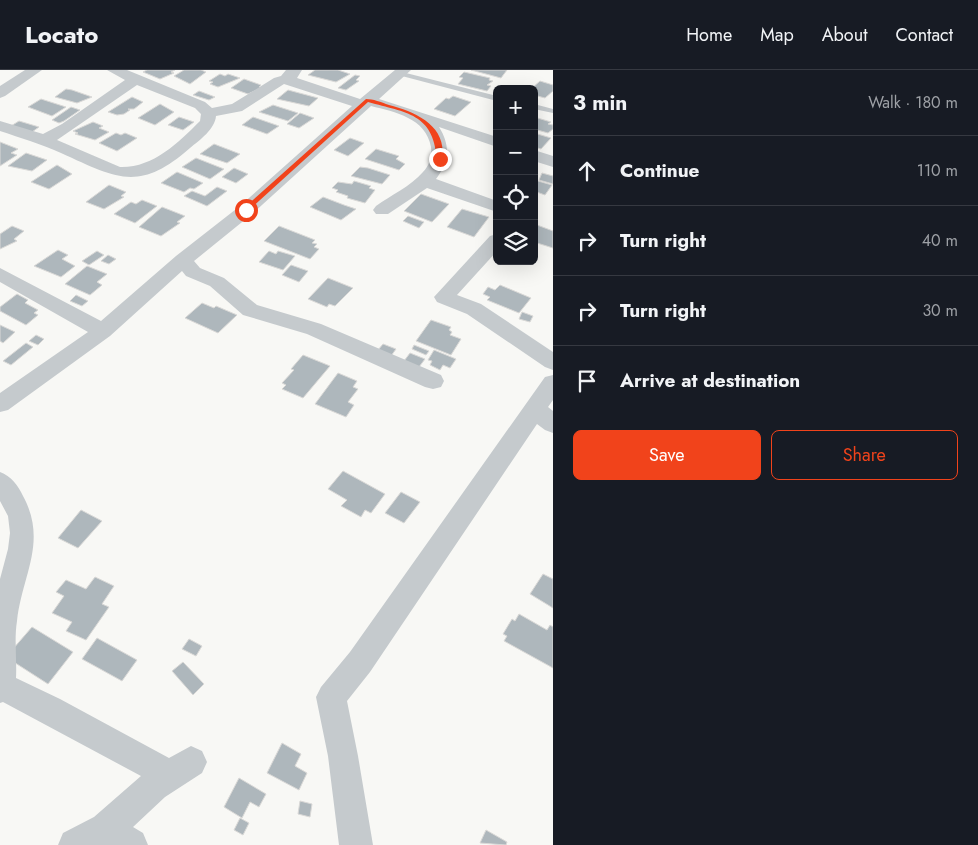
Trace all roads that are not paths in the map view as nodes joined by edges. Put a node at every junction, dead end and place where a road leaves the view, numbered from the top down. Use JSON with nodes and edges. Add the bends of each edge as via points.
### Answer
{"nodes":[{"id":1,"x":35,"y":70,"type":"edge"},
{"id":2,"x":114,"y":70,"type":"edge"},
{"id":3,"x":403,"y":72,"type":"edge"},
{"id":4,"x":292,"y":74,"type":"edge"},
{"id":5,"x":134,"y":78,"type":"junction"},
{"id":6,"x":0,"y":93,"type":"edge"},
{"id":7,"x":493,"y":97,"type":"edge"},
{"id":8,"x":365,"y":103,"type":"junction"},
{"id":9,"x":538,"y":107,"type":"edge"},
{"id":10,"x":553,"y":111,"type":"edge"},
{"id":11,"x":409,"y":112,"type":"junction"},
{"id":12,"x":209,"y":113,"type":"junction"},
{"id":13,"x":0,"y":126,"type":"edge"},
{"id":14,"x":45,"y":140,"type":"junction"},
{"id":15,"x":493,"y":141,"type":"edge"},
{"id":16,"x":538,"y":156,"type":"edge"},
{"id":17,"x":553,"y":162,"type":"edge"},
{"id":18,"x":424,"y":181,"type":"junction"},
{"id":19,"x":493,"y":206,"type":"edge"},
{"id":20,"x":382,"y":210,"type":"dead end"},
{"id":21,"x":493,"y":244,"type":"edge"},
{"id":22,"x":183,"y":260,"type":"junction"},
{"id":23,"x":0,"y":274,"type":"edge"},
{"id":24,"x":103,"y":331,"type":"junction"},
{"id":25,"x":553,"y":362,"type":"edge"},
{"id":26,"x":433,"y":381,"type":"dead end"},
{"id":27,"x":553,"y":383,"type":"edge"},
{"id":28,"x":0,"y":404,"type":"edge"},
{"id":29,"x":544,"y":416,"type":"edge"},
{"id":30,"x":0,"y":482,"type":"edge"},
{"id":31,"x":4,"y":601,"type":"edge"},
{"id":32,"x":0,"y":688,"type":"edge"},
{"id":33,"x":119,"y":837,"type":"edge"},
{"id":34,"x":75,"y":845,"type":"edge"},
{"id":35,"x":356,"y":845,"type":"edge"}],
"edges":[{"from":1,"to":6,"type":"street"},
{"from":2,"to":5,"type":"street"},
{"from":3,"to":7,"type":"lane"},
{"from":3,"to":8,"type":"street"},
{"from":4,"to":8,"type":"street","via":[[334,96]]},
{"from":4,"to":12,"type":"street","via":[[237,108]]},
{"from":5,"to":12,"type":"street","via":[[200,105]]},
{"from":5,"to":14,"type":"street"},
{"from":8,"to":11,"type":"street"},
{"from":8,"to":22,"type":"street","via":[[246,210]]},
{"from":9,"to":10,"type":"lane"},
{"from":11,"to":15,"type":"street"},
{"from":11,"to":18,"type":"street","via":[[429,124],[438,140],[440,159]]},
{"from":12,"to":14,"type":"street","via":[[208,122],[159,164],[131,173],[117,172]]},
{"from":13,"to":14,"type":"street"},
{"from":16,"to":17,"type":"street"},
{"from":18,"to":19,"type":"street"},
{"from":18,"to":20,"type":"street"},
{"from":21,"to":25,"type":"street","via":[[444,297],[474,309]]},
{"from":22,"to":24,"type":"street"},
{"from":22,"to":26,"type":"street","via":[[194,272],[216,282],[250,310],[292,321]]},
{"from":23,"to":24,"type":"street"},
{"from":24,"to":28,"type":"street"},
{"from":27,"to":29,"type":"street"},
{"from":29,"to":35,"type":"street","via":[[331,696]]},
{"from":30,"to":31,"type":"street","via":[[18,509],[23,525],[19,564]]},
{"from":31,"to":32,"type":"street"},
{"from":32,"to":33,"type":"street","via":[[180,768]]},
{"from":33,"to":34,"type":"street"}]}
